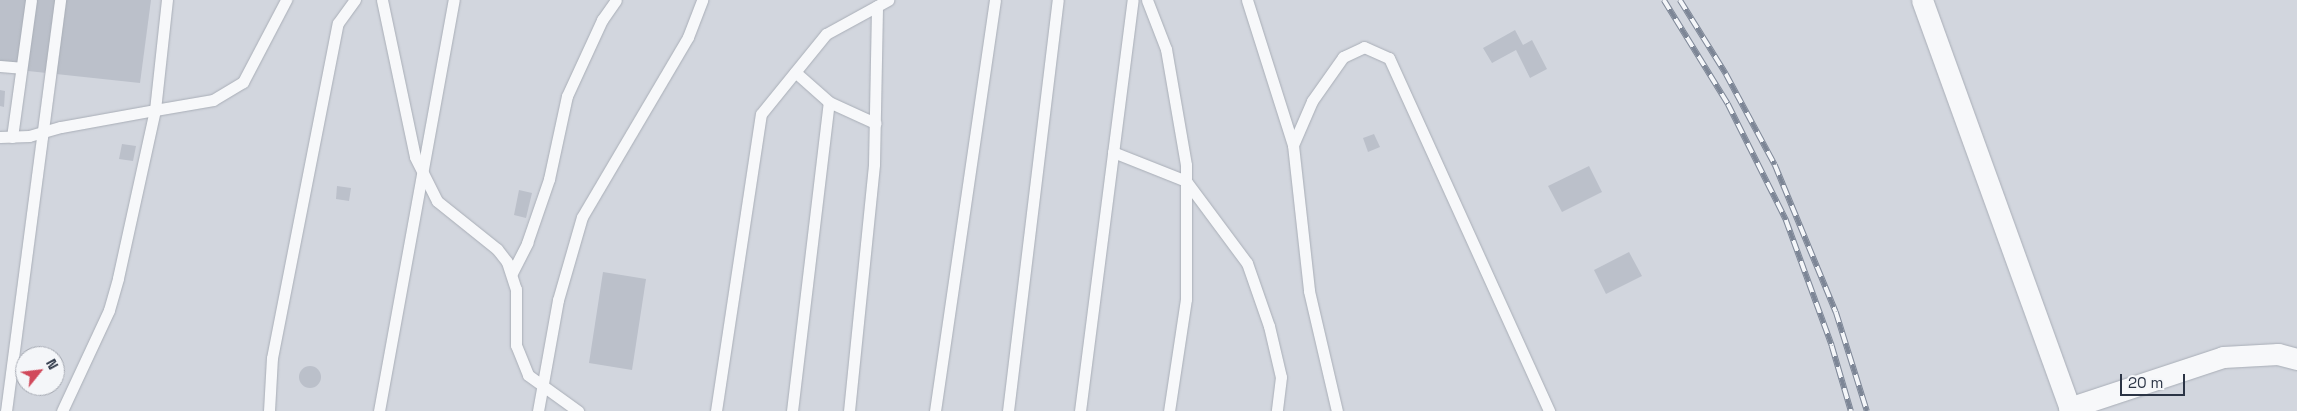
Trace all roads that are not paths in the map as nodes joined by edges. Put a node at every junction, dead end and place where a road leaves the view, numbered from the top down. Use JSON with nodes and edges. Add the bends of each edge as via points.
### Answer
{"nodes":[{"id":1,"x":31,"y":0,"type":"edge"},
{"id":2,"x":60,"y":0,"type":"edge"},
{"id":3,"x":167,"y":0,"type":"edge"},
{"id":4,"x":286,"y":0,"type":"edge"},
{"id":5,"x":355,"y":0,"type":"edge"},
{"id":6,"x":382,"y":0,"type":"edge"},
{"id":7,"x":454,"y":0,"type":"edge"},
{"id":8,"x":616,"y":0,"type":"edge"},
{"id":9,"x":702,"y":0,"type":"edge"},
{"id":10,"x":995,"y":0,"type":"edge"},
{"id":11,"x":1058,"y":0,"type":"edge"},
{"id":12,"x":1132,"y":0,"type":"edge"},
{"id":13,"x":1147,"y":0,"type":"edge"},
{"id":14,"x":1247,"y":0,"type":"edge"},
{"id":15,"x":1922,"y":0,"type":"edge"},
{"id":16,"x":882,"y":3,"type":"edge"},
{"id":17,"x":0,"y":66,"type":"edge"},
{"id":18,"x":21,"y":68,"type":"junction"},
{"id":19,"x":795,"y":72,"type":"junction"},
{"id":20,"x":829,"y":102,"type":"junction"},
{"id":21,"x":154,"y":110,"type":"junction"},
{"id":22,"x":875,"y":123,"type":"junction"},
{"id":23,"x":43,"y":132,"type":"junction"},
{"id":24,"x":6,"y":137,"type":"edge"},
{"id":25,"x":1293,"y":145,"type":"junction"},
{"id":26,"x":1113,"y":152,"type":"junction"},
{"id":27,"x":421,"y":168,"type":"junction"},
{"id":28,"x":1186,"y":181,"type":"junction"},
{"id":29,"x":512,"y":273,"type":"junction"},
{"id":30,"x":2297,"y":359,"type":"edge"},
{"id":31,"x":543,"y":386,"type":"junction"},
{"id":32,"x":2070,"y":409,"type":"edge"},
{"id":33,"x":6,"y":411,"type":"edge"},
{"id":34,"x":62,"y":411,"type":"edge"},
{"id":35,"x":269,"y":411,"type":"edge"},
{"id":36,"x":379,"y":411,"type":"edge"},
{"id":37,"x":538,"y":411,"type":"edge"},
{"id":38,"x":578,"y":411,"type":"edge"},
{"id":39,"x":716,"y":411,"type":"edge"},
{"id":40,"x":792,"y":411,"type":"edge"},
{"id":41,"x":849,"y":411,"type":"edge"},
{"id":42,"x":935,"y":411,"type":"edge"},
{"id":43,"x":1008,"y":411,"type":"edge"},
{"id":44,"x":1080,"y":411,"type":"edge"},
{"id":45,"x":1169,"y":411,"type":"edge"},
{"id":46,"x":1277,"y":411,"type":"edge"},
{"id":47,"x":1336,"y":411,"type":"edge"},
{"id":48,"x":1549,"y":411,"type":"edge"}],
"edges":[{"from":1,"to":18,"type":"lane"},
{"from":2,"to":23,"type":"lane"},
{"from":3,"to":21,"type":"lane"},
{"from":4,"to":21,"type":"lane","via":[[243,82],[213,100]]},
{"from":5,"to":35,"type":"lane","via":[[338,23],[272,358]]},
{"from":6,"to":27,"type":"lane","via":[[415,157]]},
{"from":7,"to":27,"type":"lane"},
{"from":8,"to":29,"type":"lane","via":[[602,20],[567,96],[549,179],[527,243]]},
{"from":9,"to":31,"type":"lane","via":[[688,37],[582,217],[558,300]]},
{"from":10,"to":42,"type":"lane"},
{"from":11,"to":43,"type":"lane"},
{"from":12,"to":26,"type":"lane"},
{"from":13,"to":28,"type":"lane","via":[[1166,49]]},
{"from":14,"to":25,"type":"lane"},
{"from":15,"to":32,"type":"street"},
{"from":16,"to":19,"type":"lane","via":[[826,34]]},
{"from":16,"to":22,"type":"lane"},
{"from":17,"to":18,"type":"lane"},
{"from":18,"to":24,"type":"lane"},
{"from":19,"to":20,"type":"lane"},
{"from":19,"to":39,"type":"lane","via":[[761,114]]},
{"from":20,"to":22,"type":"lane"},
{"from":20,"to":40,"type":"lane"},
{"from":21,"to":23,"type":"lane"},
{"from":21,"to":34,"type":"lane","via":[[118,278],[108,310]]},
{"from":22,"to":41,"type":"lane","via":[[874,164]]},
{"from":23,"to":24,"type":"lane"},
{"from":23,"to":33,"type":"lane"},
{"from":25,"to":47,"type":"lane","via":[[1309,290]]},
{"from":25,"to":48,"type":"lane","via":[[1312,101],[1343,57],[1364,47],[1389,58]]},
{"from":26,"to":28,"type":"lane"},
{"from":26,"to":44,"type":"lane"},
{"from":27,"to":29,"type":"lane","via":[[437,201],[497,249]]},
{"from":27,"to":36,"type":"lane"},
{"from":28,"to":45,"type":"lane","via":[[1186,299]]},
{"from":28,"to":46,"type":"lane","via":[[1247,263],[1269,326],[1281,377]]},
{"from":29,"to":31,"type":"lane","via":[[520,360],[528,375]]},
{"from":30,"to":32,"type":"street","via":[[2278,354],[2223,356]]},
{"from":31,"to":37,"type":"lane"},
{"from":31,"to":38,"type":"lane"}]}
